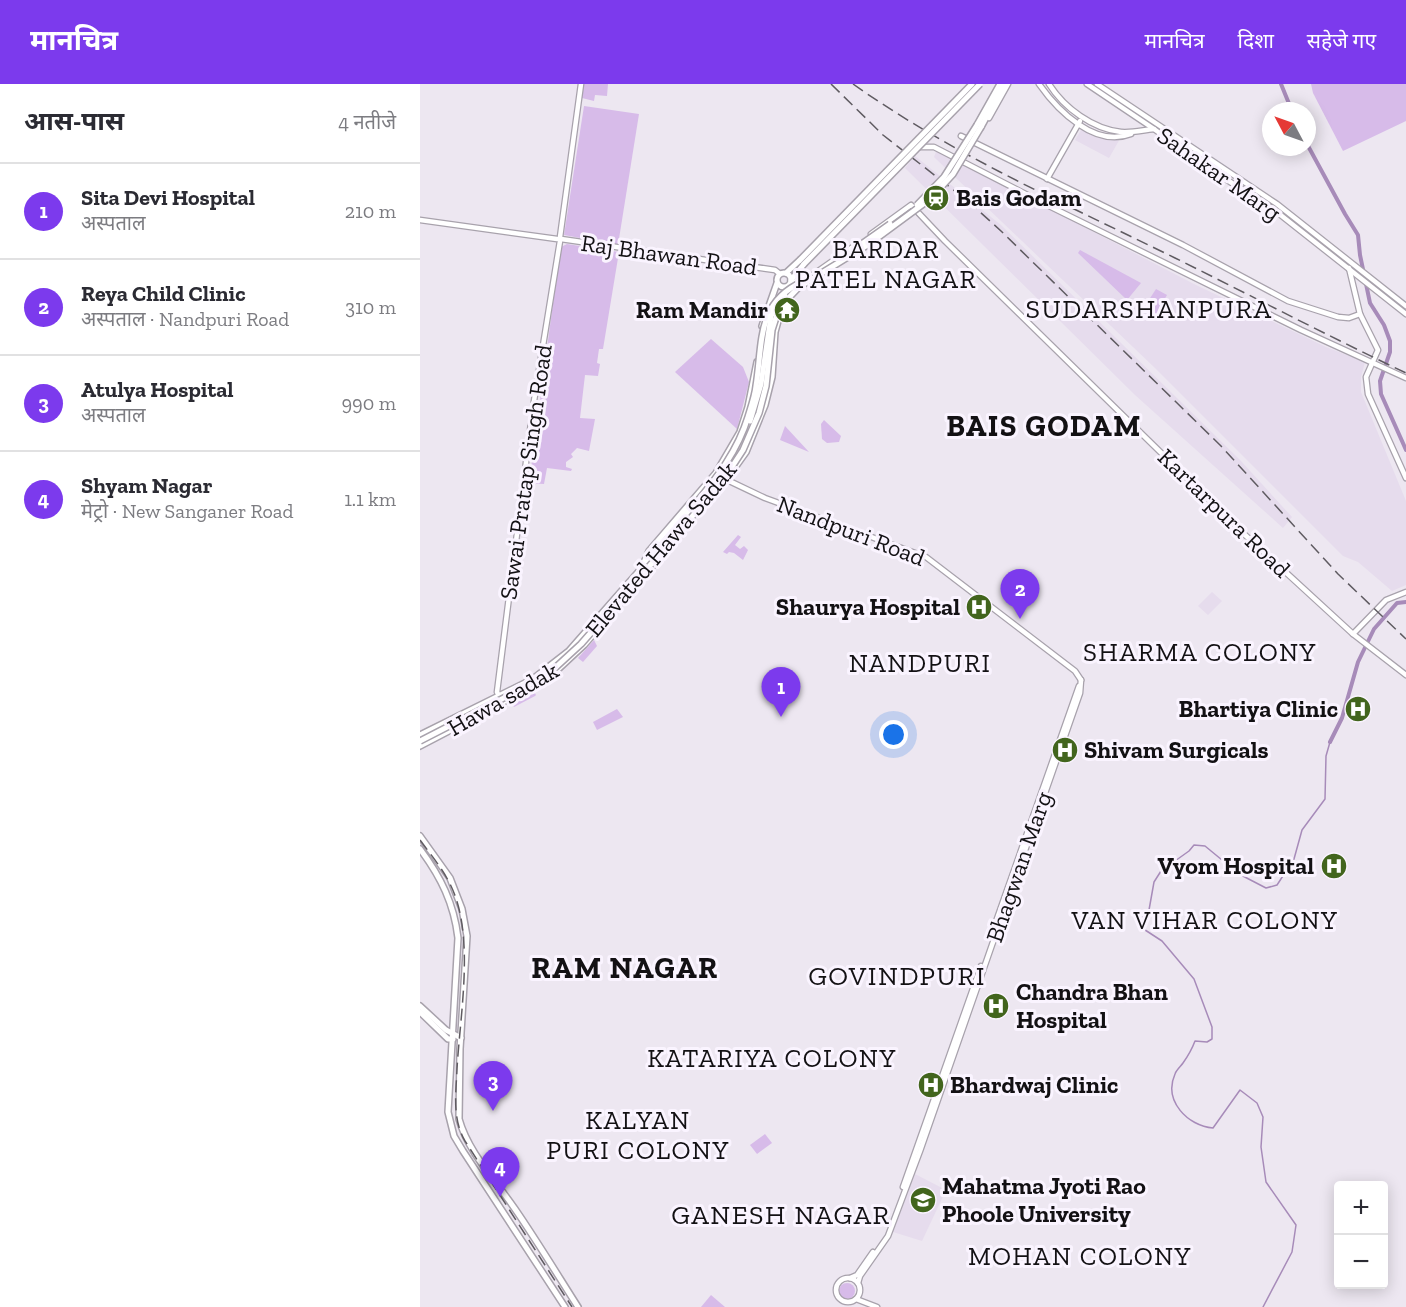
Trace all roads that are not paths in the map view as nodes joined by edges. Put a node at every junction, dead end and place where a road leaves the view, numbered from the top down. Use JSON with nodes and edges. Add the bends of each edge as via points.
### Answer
{"nodes":[{"id":1,"x":581,"y":84,"type":"edge"},
{"id":2,"x":972,"y":84,"type":"edge"},
{"id":3,"x":980,"y":84,"type":"edge"},
{"id":4,"x":1004,"y":84,"type":"edge"},
{"id":5,"x":1039,"y":84,"type":"edge"},
{"id":6,"x":1048,"y":84,"type":"edge"},
{"id":7,"x":1087,"y":84,"type":"edge"},
{"id":8,"x":1097,"y":84,"type":"edge"},
{"id":9,"x":1083,"y":117,"type":"junction"},
{"id":10,"x":1078,"y":123,"type":"junction"},
{"id":11,"x":1154,"y":129,"type":"junction"},
{"id":12,"x":1134,"y":132,"type":"junction"},
{"id":13,"x":930,"y":136,"type":"junction"},
{"id":14,"x":961,"y":136,"type":"dead end"},
{"id":15,"x":975,"y":143,"type":"junction"},
{"id":16,"x":919,"y":147,"type":"junction"},
{"id":17,"x":934,"y":147,"type":"junction"},
{"id":18,"x":1047,"y":179,"type":"junction"},
{"id":19,"x":420,"y":220,"type":"edge"},
{"id":20,"x":559,"y":239,"type":"junction"},
{"id":21,"x":802,"y":262,"type":"junction"},
{"id":22,"x":1353,"y":264,"type":"junction"},
{"id":23,"x":1348,"y":269,"type":"junction"},
{"id":24,"x":781,"y":272,"type":"junction"},
{"id":25,"x":799,"y":275,"type":"junction"},
{"id":26,"x":777,"y":283,"type":"junction"},
{"id":27,"x":791,"y":283,"type":"junction"},
{"id":28,"x":799,"y":287,"type":"junction"},
{"id":29,"x":1406,"y":306,"type":"edge"},
{"id":30,"x":1360,"y":314,"type":"junction"},
{"id":31,"x":1406,"y":314,"type":"edge"},
{"id":32,"x":759,"y":348,"type":"junction"},
{"id":33,"x":774,"y":350,"type":"junction"},
{"id":34,"x":1374,"y":362,"type":"junction"},
{"id":35,"x":1406,"y":378,"type":"edge"},
{"id":36,"x":721,"y":477,"type":"junction"},
{"id":37,"x":1406,"y":478,"type":"edge"},
{"id":38,"x":641,"y":569,"type":"junction"},
{"id":39,"x":1406,"y":592,"type":"edge"},
{"id":40,"x":1354,"y":636,"type":"junction"},
{"id":41,"x":1406,"y":675,"type":"edge"},
{"id":42,"x":1081,"y":680,"type":"junction"},
{"id":43,"x":500,"y":697,"type":"junction"},
{"id":44,"x":502,"y":704,"type":"junction"},
{"id":45,"x":420,"y":735,"type":"edge"},
{"id":46,"x":420,"y":743,"type":"edge"},
{"id":47,"x":420,"y":836,"type":"edge"},
{"id":48,"x":420,"y":849,"type":"edge"},
{"id":49,"x":420,"y":1006,"type":"edge"},
{"id":50,"x":420,"y":1012,"type":"edge"},
{"id":51,"x":453,"y":1036,"type":"junction"},
{"id":52,"x":461,"y":1038,"type":"junction"},
{"id":53,"x":468,"y":1141,"type":"junction"},
{"id":54,"x":460,"y":1146,"type":"junction"},
{"id":55,"x":850,"y":1278,"type":"junction"},
{"id":56,"x":858,"y":1284,"type":"junction"},
{"id":57,"x":856,"y":1299,"type":"junction"},
{"id":58,"x":840,"y":1300,"type":"junction"},
{"id":59,"x":846,"y":1305,"type":"edge"},
{"id":60,"x":565,"y":1307,"type":"edge"},
{"id":61,"x":577,"y":1307,"type":"edge"},
{"id":62,"x":838,"y":1307,"type":"edge"},
{"id":63,"x":877,"y":1307,"type":"edge"}],
"edges":[{"from":1,"to":20,"type":"street","name":"Sawai Pratap Singh Road"},
{"from":2,"to":21,"type":"main road","bridge":true},
{"from":3,"to":13,"type":"main road","bridge":true},
{"from":4,"to":15,"type":"street"},
{"from":4,"to":28,"type":"main road","name":"Elevated Hawa Sadak","bridge":true,"via":[[953,174],[930,199]]},
{"from":4,"to":38,"type":"main road","name":"Elevated Hawa Sadak","bridge":true,"via":[[944,177],[923,200],[775,301],[767,314],[756,387],[742,432],[717,478]]},
{"from":5,"to":10,"type":"street","via":[[1055,105]]},
{"from":6,"to":9,"type":"street"},
{"from":7,"to":11,"type":"street","name":"Sahakar Marg"},
{"from":8,"to":22,"type":"street","name":"Sahakar Marg","via":[[1259,192]]},
{"from":9,"to":10,"type":"street"},
{"from":9,"to":12,"type":"street","via":[[1097,126]]},
{"from":10,"to":12,"type":"street","via":[[1106,136]]},
{"from":10,"to":18,"type":"street"},
{"from":11,"to":12,"type":"street"},
{"from":11,"to":23,"type":"street","name":"Sahakar Marg","via":[[1273,209]]},
{"from":13,"to":16,"type":"main road","bridge":true},
{"from":13,"to":17,"type":"street"},
{"from":14,"to":15,"type":"street"},
{"from":15,"to":18,"type":"street"},
{"from":16,"to":17,"type":"street"},
{"from":16,"to":21,"type":"main road","bridge":true},
{"from":17,"to":34,"type":"street","via":[[1049,207]]},
{"from":18,"to":30,"type":"street","via":[[1288,301],[1338,317]]},
{"from":19,"to":20,"type":"street","name":"Raj Bhawan Road"},
{"from":20,"to":24,"type":"street","name":"Raj Bhawan Road"},
{"from":20,"to":43,"type":"street","name":"Sawai Pratap Singh Road","via":[[533,407],[497,692]]},
{"from":21,"to":24,"type":"main road"},
{"from":21,"to":25,"type":"main road","name":"Hawa sadak"},
{"from":22,"to":23,"type":"street"},
{"from":22,"to":29,"type":"street","name":"Sahakar Marg"},
{"from":23,"to":30,"type":"street"},
{"from":23,"to":31,"type":"street","name":"Sahakar Marg"},
{"from":24,"to":26,"type":"main road","name":"Hawa sadak"},
{"from":24,"to":27,"type":"main road"},
{"from":25,"to":27,"type":"main road","name":"Hawa sadak"},
{"from":25,"to":40,"type":"street","name":"Kartarpura Road","via":[[809,277],[830,264],[911,205],[1244,534]]},
{"from":26,"to":27,"type":"main road","via":[[783,287]]},
{"from":26,"to":32,"type":"main road","name":"Hawa sadak","via":[[765,314]]},
{"from":27,"to":33,"type":"main road","name":"Hawa sadak","via":[[790,297],[779,315]]},
{"from":28,"to":36,"type":"main road","bridge":true,"via":[[783,297],[771,316],[756,402],[744,438]]},
{"from":28,"to":46,"type":"main road","name":"Elevated Hawa Sadak","bridge":true,"via":[[775,318],[759,413],[726,476],[567,658],[530,685]]},
{"from":30,"to":34,"type":"street","via":[[1378,350]]},
{"from":32,"to":33,"type":"main road"},
{"from":32,"to":36,"type":"main road","name":"Hawa sadak","via":[[748,407]]},
{"from":33,"to":36,"type":"main road","name":"Hawa sadak","via":[[772,377],[761,417],[746,452]]},
{"from":34,"to":35,"type":"street"},
{"from":34,"to":37,"type":"street","via":[[1366,376],[1368,394]]},
{"from":36,"to":38,"type":"main road","name":"Hawa sadak","via":[[649,551]]},
{"from":36,"to":42,"type":"street","name":"Nandpuri Road","via":[[765,498],[926,557],[1075,671]]},
{"from":36,"to":44,"type":"main road","name":"Hawa sadak","via":[[584,645],[554,673]]},
{"from":38,"to":43,"type":"main road","name":"Hawa sadak","via":[[559,659],[543,673]]},
{"from":39,"to":40,"type":"street","via":[[1386,600]]},
{"from":40,"to":41,"type":"street","name":"Kartarpura Road"},
{"from":42,"to":55,"type":"street","name":"Bhagwan Marg","via":[[886,1233],[857,1275]]},
{"from":42,"to":56,"type":"street","name":"Bhagwan Marg","via":[[1078,699],[920,1151],[888,1236]]},
{"from":43,"to":44,"type":"street","name":"Sawai Pratap Singh Road"},
{"from":43,"to":45,"type":"main road","name":"Hawa sadak"},
{"from":44,"to":46,"type":"main road","name":"Hawa sadak"},
{"from":47,"to":52,"type":"main road","via":[[444,868],[462,909],[467,936]]},
{"from":48,"to":51,"type":"main road","via":[[442,881],[456,920],[458,963]]},
{"from":49,"to":51,"type":"main road"},
{"from":50,"to":51,"type":"main road","via":[[448,1039]]},
{"from":51,"to":52,"type":"main road"},
{"from":51,"to":54,"type":"main road","via":[[448,1112]]},
{"from":52,"to":53,"type":"main road","via":[[459,1119]]},
{"from":53,"to":54,"type":"main road"},
{"from":53,"to":61,"type":"main road"},
{"from":54,"to":60,"type":"main road"},
{"from":55,"to":56,"type":"street"},
{"from":55,"to":58,"type":"street","via":[[836,1285]]},
{"from":56,"to":57,"type":"street"},
{"from":57,"to":59,"type":"street"},
{"from":57,"to":63,"type":"street"},
{"from":58,"to":59,"type":"street"},
{"from":58,"to":62,"type":"street"}]}
